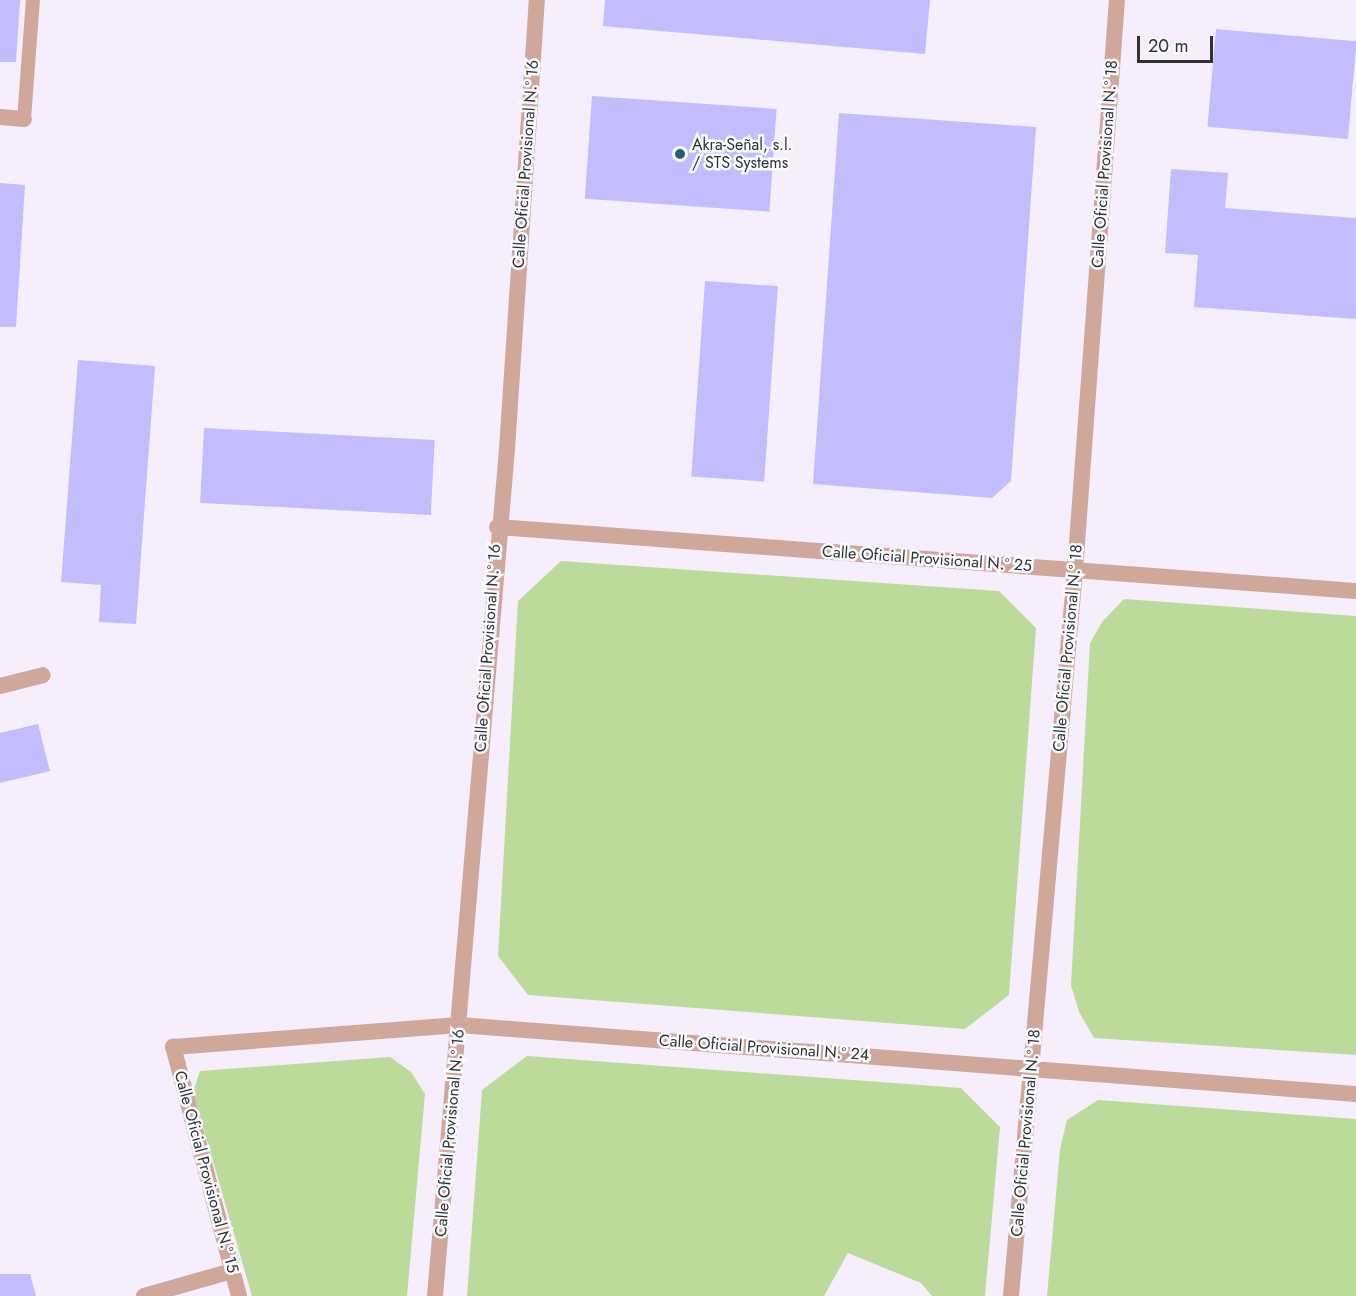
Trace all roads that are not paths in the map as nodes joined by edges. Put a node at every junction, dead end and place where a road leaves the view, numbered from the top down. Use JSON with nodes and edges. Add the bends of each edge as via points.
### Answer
{"nodes":[{"id":1,"x":33,"y":0,"type":"edge"},
{"id":2,"x":537,"y":0,"type":"edge"},
{"id":3,"x":1117,"y":0,"type":"edge"},
{"id":4,"x":0,"y":117,"type":"edge"},
{"id":5,"x":24,"y":119,"type":"joint"},
{"id":6,"x":497,"y":527,"type":"junction"},
{"id":7,"x":1075,"y":570,"type":"junction"},
{"id":8,"x":1356,"y":591,"type":"edge"},
{"id":9,"x":43,"y":675,"type":"dead end"},
{"id":10,"x":0,"y":686,"type":"edge"},
{"id":11,"x":459,"y":1025,"type":"junction"},
{"id":12,"x":173,"y":1047,"type":"joint"},
{"id":13,"x":1033,"y":1069,"type":"junction"},
{"id":14,"x":1356,"y":1094,"type":"edge"},
{"id":15,"x":232,"y":1271,"type":"junction"},
{"id":16,"x":144,"y":1296,"type":"edge"},
{"id":17,"x":239,"y":1296,"type":"edge"},
{"id":18,"x":435,"y":1296,"type":"edge"},
{"id":19,"x":1011,"y":1296,"type":"edge"}],
"edges":[{"from":1,"to":5,"type":"lane"},
{"from":2,"to":6,"type":"street","name":"Calle Oficial Provisional N.º 16","via":[[508,437]]},
{"from":3,"to":7,"type":"street","name":"Calle Oficial Provisional N.º 18"},
{"from":4,"to":5,"type":"street"},
{"from":6,"to":7,"type":"street","name":"Calle Oficial Provisional N.º 25"},
{"from":6,"to":11,"type":"street","name":"Calle Oficial Provisional N.º 16"},
{"from":7,"to":8,"type":"street","name":"Calle Oficial Provisional N.º 25"},
{"from":7,"to":13,"type":"street","name":"Calle Oficial Provisional N.º 18"},
{"from":9,"to":10,"type":"street"},
{"from":11,"to":12,"type":"street","name":"Calle Oficial Provisional N.º 24"},
{"from":11,"to":13,"type":"street","name":"Calle Oficial Provisional N.º 24"},
{"from":11,"to":18,"type":"street","name":"Calle Oficial Provisional N.º 16"},
{"from":12,"to":15,"type":"street","name":"Calle Oficial Provisional N.º 15"},
{"from":13,"to":14,"type":"street","name":"Calle Oficial Provisional N.º 24"},
{"from":13,"to":19,"type":"street","name":"Calle Oficial Provisional N.º 18"},
{"from":15,"to":16,"type":"street"},
{"from":15,"to":17,"type":"street","name":"Calle Oficial Provisional N.º 15"}]}
